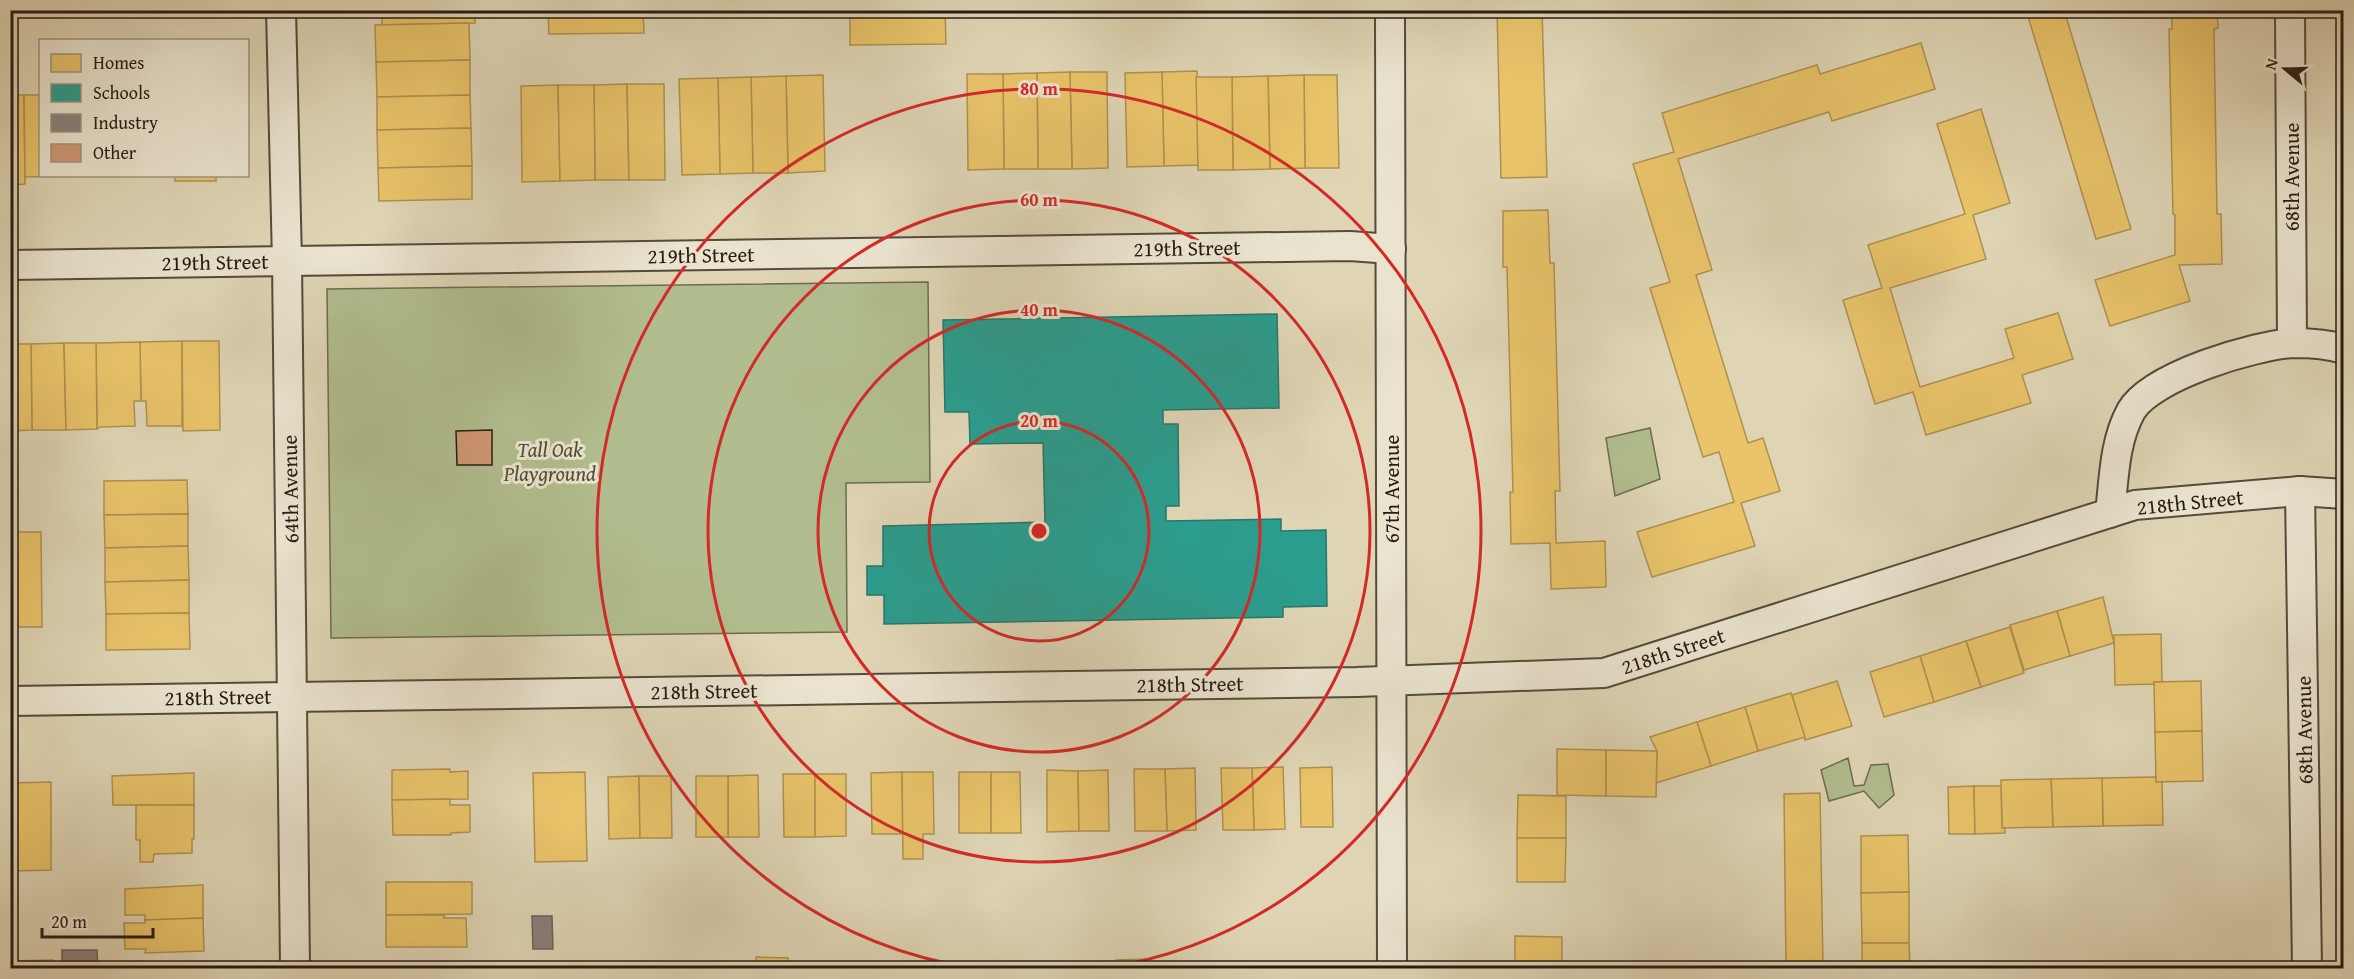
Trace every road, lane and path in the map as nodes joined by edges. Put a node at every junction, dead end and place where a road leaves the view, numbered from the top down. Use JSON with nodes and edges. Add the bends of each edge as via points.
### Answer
{"nodes":[{"id":1,"x":281,"y":10,"type":"edge"},
{"id":2,"x":1390,"y":10,"type":"edge"},
{"id":3,"x":2290,"y":10,"type":"edge"},
{"id":4,"x":1391,"y":249,"type":"junction"},
{"id":5,"x":286,"y":261,"type":"junction"},
{"id":6,"x":10,"y":265,"type":"edge"},
{"id":7,"x":2292,"y":343,"type":"junction"},
{"id":8,"x":2343,"y":349,"type":"edge"},
{"id":9,"x":2300,"y":492,"type":"junction"},
{"id":10,"x":2343,"y":494,"type":"edge"},
{"id":11,"x":2110,"y":513,"type":"junction"},
{"id":12,"x":1392,"y":680,"type":"junction"},
{"id":13,"x":292,"y":696,"type":"junction"},
{"id":14,"x":10,"y":701,"type":"edge"},
{"id":15,"x":295,"y":969,"type":"edge"},
{"id":16,"x":1392,"y":969,"type":"edge"},
{"id":17,"x":2307,"y":969,"type":"edge"}],
"edges":[{"from":1,"to":5,"type":"street","name":"64th Avenue"},
{"from":2,"to":4,"type":"street","name":"67th Avenue"},
{"from":3,"to":7,"type":"street","name":"68th Avenue"},
{"from":4,"to":5,"type":"street","name":"219th Street","via":[[1350,246]]},
{"from":4,"to":12,"type":"street","name":"67th Avenue"},
{"from":5,"to":6,"type":"street","name":"219th Street"},
{"from":5,"to":13,"type":"street","name":"64th Avenue"},
{"from":7,"to":8,"type":"street"},
{"from":7,"to":11,"type":"street","via":[[2184,372],[2146,394],[2132,409],[2117,447]]},
{"from":9,"to":10,"type":"street","name":"218th Street"},
{"from":9,"to":11,"type":"street","name":"218th Street","via":[[2134,506]]},
{"from":9,"to":17,"type":"street","name":"68th Avenue"},
{"from":11,"to":12,"type":"street","name":"218th Street","via":[[1604,673]]},
{"from":12,"to":13,"type":"street","name":"218th Street"},
{"from":12,"to":16,"type":"street","name":"67th Avenue"},
{"from":13,"to":14,"type":"street","name":"218th Street"},
{"from":13,"to":15,"type":"street","name":"64th Avenue"}]}
